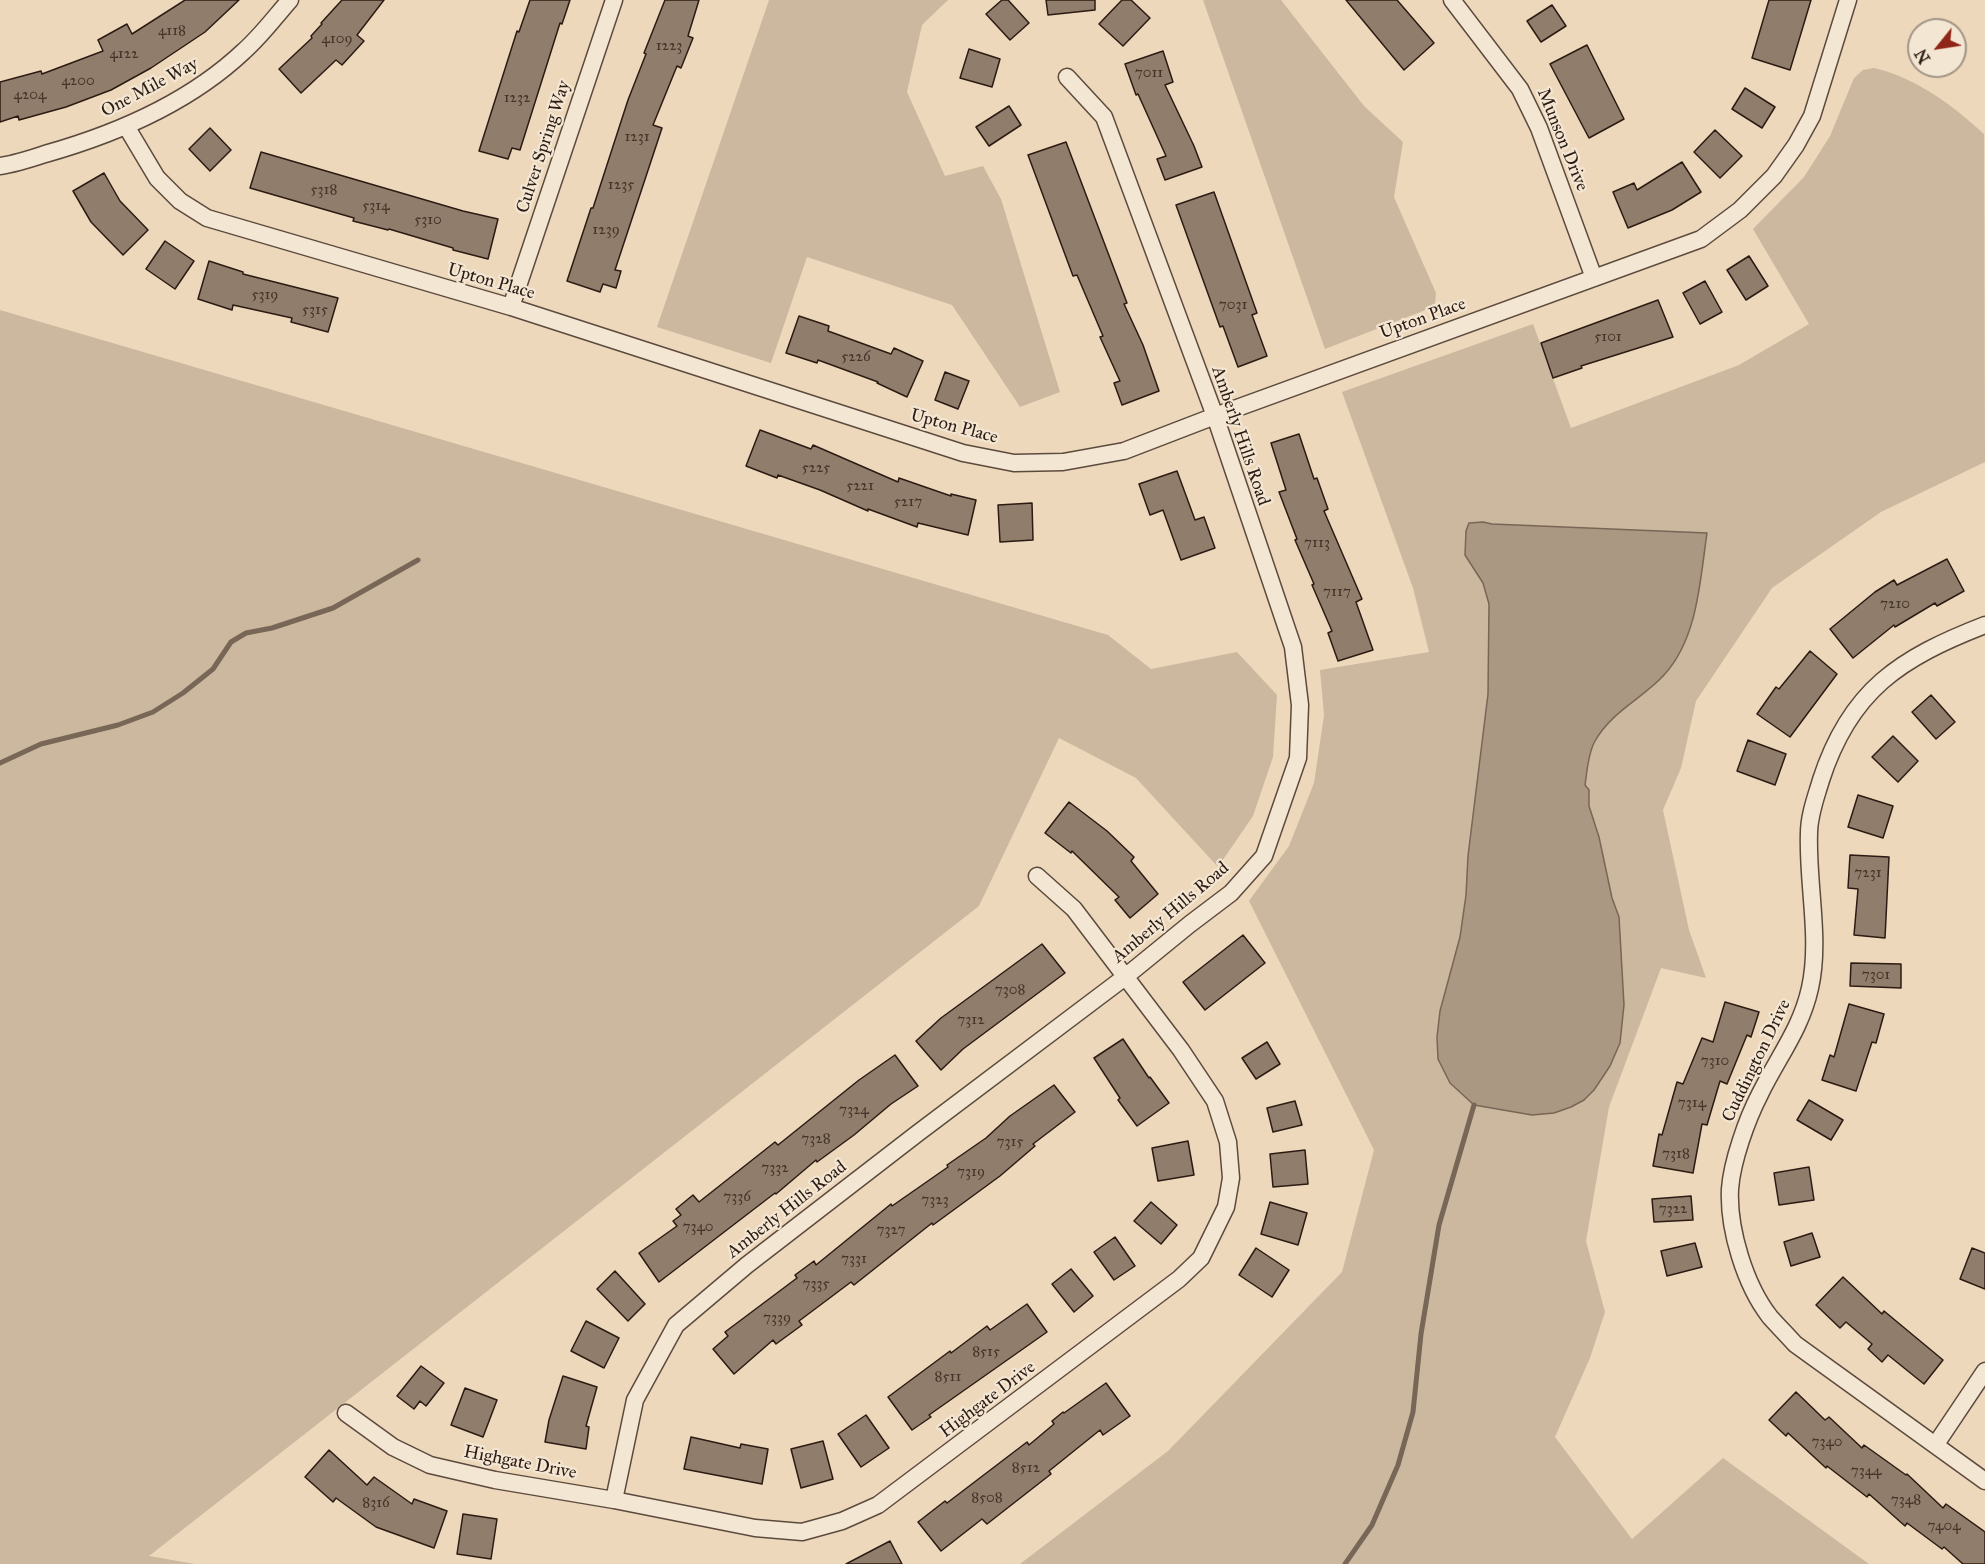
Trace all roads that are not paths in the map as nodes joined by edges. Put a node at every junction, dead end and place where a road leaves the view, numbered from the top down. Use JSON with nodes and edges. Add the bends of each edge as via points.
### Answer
{"nodes":[{"id":1,"x":290,"y":0,"type":"edge"},
{"id":2,"x":614,"y":0,"type":"edge"},
{"id":3,"x":1452,"y":0,"type":"edge"},
{"id":4,"x":1848,"y":0,"type":"edge"},
{"id":5,"x":1067,"y":78,"type":"dead end"},
{"id":6,"x":126,"y":126,"type":"junction"},
{"id":7,"x":0,"y":166,"type":"edge"},
{"id":8,"x":1594,"y":278,"type":"junction"},
{"id":9,"x":511,"y":307,"type":"junction"},
{"id":10,"x":1215,"y":416,"type":"junction"},
{"id":11,"x":1985,"y":625,"type":"edge"},
{"id":12,"x":1037,"y":876,"type":"dead end"},
{"id":13,"x":1125,"y":977,"type":"junction"},
{"id":14,"x":1985,"y":1371,"type":"edge"},
{"id":15,"x":346,"y":1413,"type":"dead end"},
{"id":16,"x":1936,"y":1444,"type":"junction"},
{"id":17,"x":1985,"y":1480,"type":"edge"},
{"id":18,"x":614,"y":1500,"type":"junction"}],
"edges":[{"from":1,"to":6,"type":"street","name":"One Mile Way","via":[[245,51],[211,79]]},
{"from":2,"to":9,"type":"street","name":"Culver Spring Way"},
{"from":3,"to":8,"type":"street","name":"Munson Drive","via":[[1520,88],[1539,128]]},
{"from":4,"to":8,"type":"street","name":"Upton Place","via":[[1812,116],[1774,176],[1740,210],[1701,239]]},
{"from":5,"to":10,"type":"street","name":"Amberly Hills Road","via":[[1104,117]]},
{"from":6,"to":7,"type":"street","name":"One Mile Way","via":[[75,146]]},
{"from":6,"to":9,"type":"street","name":"Upton Place","via":[[157,178],[180,201],[207,218]]},
{"from":8,"to":10,"type":"street","name":"Upton Place"},
{"from":9,"to":10,"type":"street","name":"Upton Place","via":[[963,453],[1014,463],[1064,462],[1124,451]]},
{"from":10,"to":13,"type":"street","name":"Amberly Hills Road","via":[[1293,647],[1300,705],[1298,758],[1264,855],[1231,893]]},
{"from":11,"to":16,"type":"street","name":"Cuddington Drive","via":[[1890,672],[1854,710],[1837,739],[1814,804],[1809,831],[1814,961],[1811,984],[1790,1042],[1747,1121],[1730,1188],[1733,1232],[1741,1259],[1769,1316],[1795,1344]]},
{"from":12,"to":13,"type":"street","name":"Highgate Drive","via":[[1074,909]]},
{"from":13,"to":18,"type":"street","name":"Amberly Hills Road","via":[[785,1235],[676,1325],[635,1400]]},
{"from":13,"to":18,"type":"street","name":"Highgate Drive","via":[[1215,1101],[1228,1142],[1231,1178],[1226,1207],[1201,1258],[1179,1279],[878,1505],[842,1521],[802,1532]]},
{"from":14,"to":16,"type":"street"},
{"from":15,"to":18,"type":"street","name":"Highgate Drive","via":[[393,1447],[430,1465]]},
{"from":16,"to":17,"type":"street","name":"Cuddington Drive"}]}
